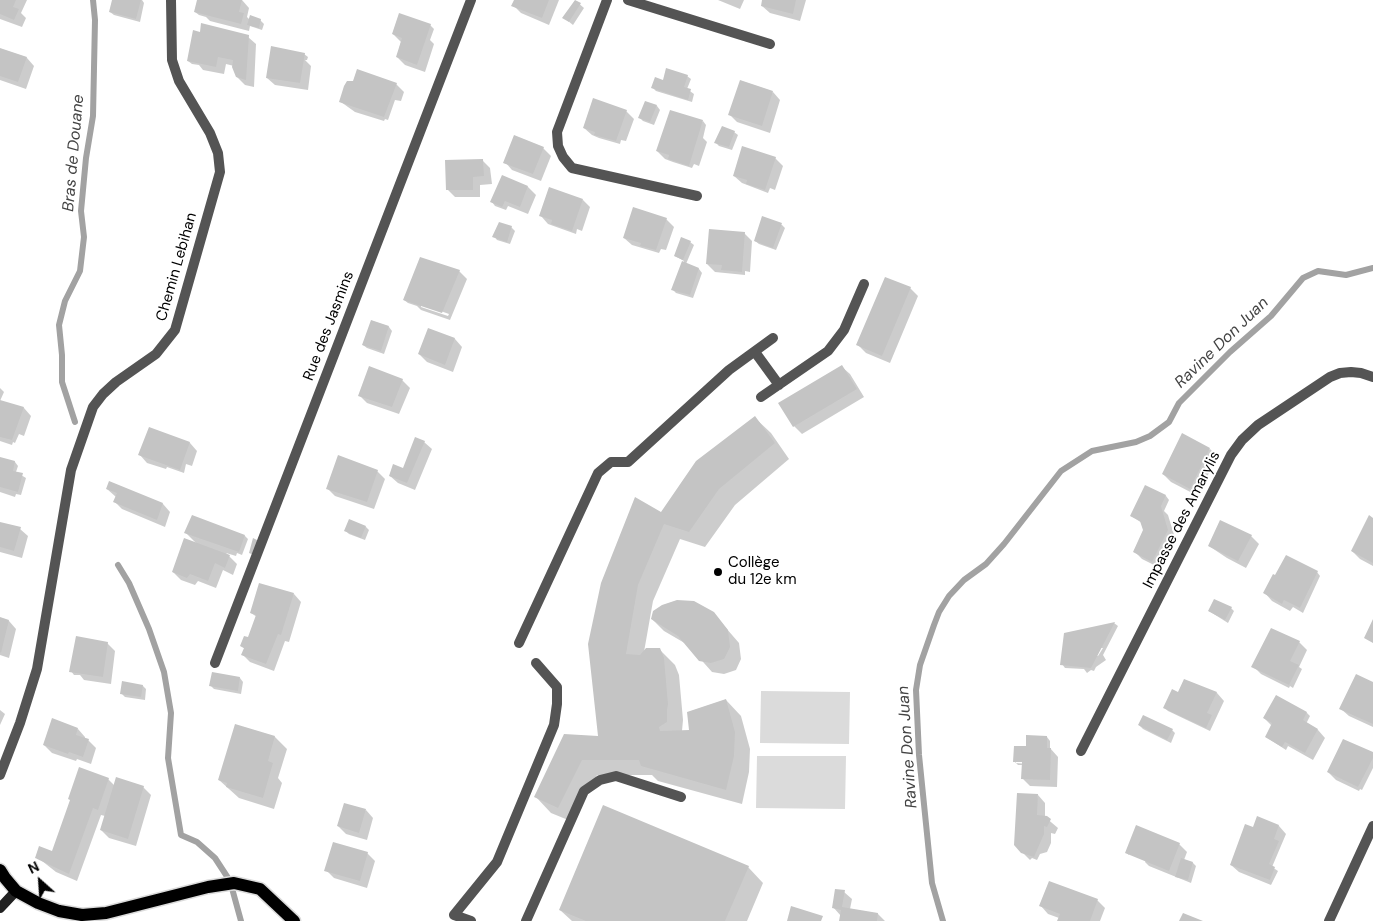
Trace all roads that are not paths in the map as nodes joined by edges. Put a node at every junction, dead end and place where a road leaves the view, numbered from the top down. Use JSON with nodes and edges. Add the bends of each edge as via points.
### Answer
{"nodes":[{"id":1,"x":171,"y":0,"type":"edge"},
{"id":2,"x":472,"y":0,"type":"edge"},
{"id":3,"x":607,"y":0,"type":"edge"},
{"id":4,"x":628,"y":0,"type":"edge"},
{"id":5,"x":770,"y":44,"type":"dead end"},
{"id":6,"x":697,"y":196,"type":"dead end"},
{"id":7,"x":864,"y":284,"type":"dead end"},
{"id":8,"x":773,"y":338,"type":"dead end"},
{"id":9,"x":754,"y":352,"type":"junction"},
{"id":10,"x":1373,"y":378,"type":"edge"},
{"id":11,"x":779,"y":385,"type":"junction"},
{"id":12,"x":761,"y":397,"type":"dead end"},
{"id":13,"x":519,"y":643,"type":"dead end"},
{"id":14,"x":215,"y":663,"type":"dead end"},
{"id":15,"x":536,"y":663,"type":"dead end"},
{"id":16,"x":1081,"y":752,"type":"dead end"},
{"id":17,"x":0,"y":775,"type":"edge"},
{"id":18,"x":681,"y":797,"type":"dead end"},
{"id":19,"x":1373,"y":826,"type":"edge"},
{"id":20,"x":0,"y":870,"type":"edge"},
{"id":21,"x":16,"y":891,"type":"junction"},
{"id":22,"x":0,"y":908,"type":"edge"},
{"id":23,"x":294,"y":921,"type":"edge"},
{"id":24,"x":471,"y":921,"type":"edge"},
{"id":25,"x":526,"y":921,"type":"edge"},
{"id":26,"x":1329,"y":921,"type":"edge"}],
"edges":[{"from":1,"to":17,"type":"street","name":"Chemin Lebihan","via":[[172,60],[179,81],[210,133],[218,153],[220,172],[175,330],[156,354],[116,382],[93,407],[71,470],[37,669]]},
{"from":2,"to":14,"type":"street","name":"Rue des Jasmins"},
{"from":3,"to":6,"type":"street","via":[[557,132],[563,158],[572,168]]},
{"from":4,"to":5,"type":"street"},
{"from":7,"to":11,"type":"street","via":[[844,330],[828,351]]},
{"from":8,"to":9,"type":"street"},
{"from":9,"to":11,"type":"street"},
{"from":9,"to":13,"type":"street","via":[[729,370],[628,462],[611,462],[598,473]]},
{"from":10,"to":16,"type":"street","name":"Impasse des Amarylis","via":[[1351,372],[1330,377],[1258,425],[1242,440],[1231,455]]},
{"from":11,"to":12,"type":"street"},
{"from":15,"to":24,"type":"street","via":[[557,687],[554,725],[496,862],[454,915]]},
{"from":18,"to":25,"type":"street","via":[[616,776],[600,780],[584,791]]},
{"from":19,"to":26,"type":"street"},
{"from":20,"to":21,"type":"main road"},
{"from":21,"to":22,"type":"main road"},
{"from":21,"to":23,"type":"main road","via":[[58,911],[82,914],[106,913],[234,883],[260,889]]}]}
